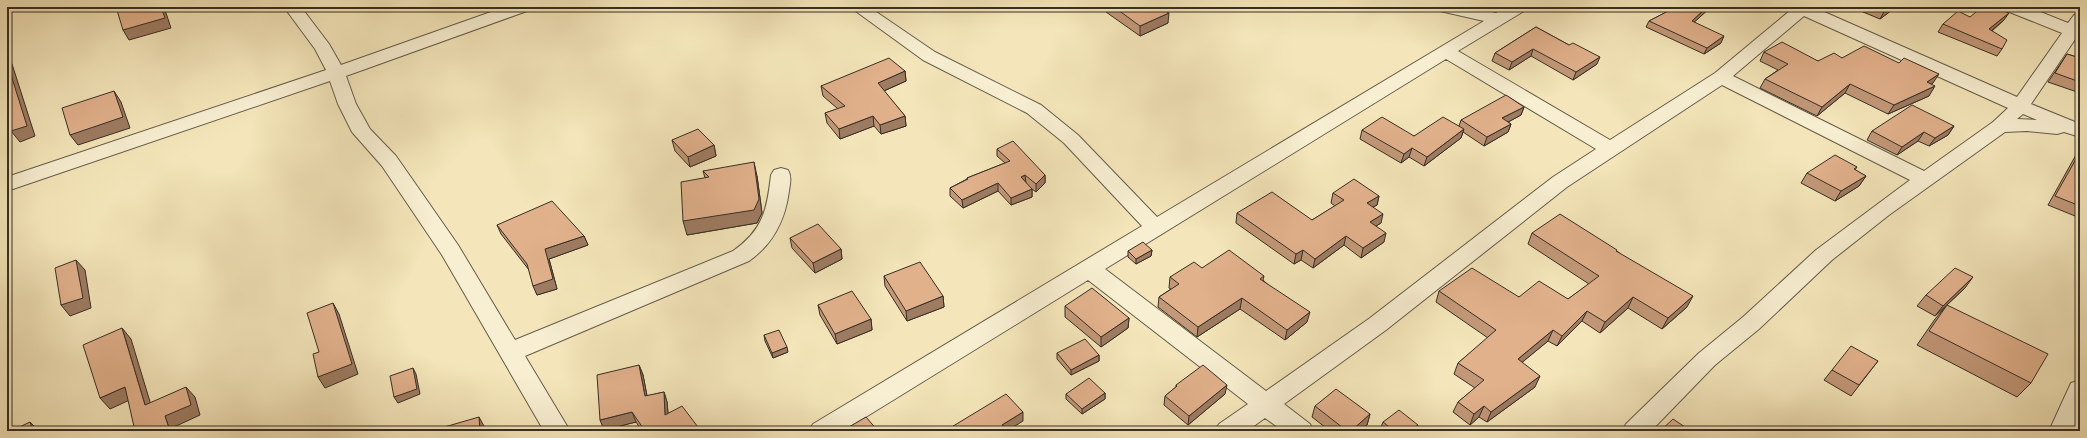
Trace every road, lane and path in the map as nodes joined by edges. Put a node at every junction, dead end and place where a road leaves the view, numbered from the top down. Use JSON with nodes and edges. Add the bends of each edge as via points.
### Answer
{"nodes":[{"id":1,"x":292,"y":7,"type":"edge"},
{"id":2,"x":521,"y":7,"type":"edge"},
{"id":3,"x":858,"y":7,"type":"edge"},
{"id":4,"x":1443,"y":7,"type":"edge"},
{"id":5,"x":1446,"y":7,"type":"edge"},
{"id":6,"x":1518,"y":7,"type":"edge"},
{"id":7,"x":2013,"y":7,"type":"edge"},
{"id":8,"x":1802,"y":8,"type":"edge"},
{"id":9,"x":1499,"y":19,"type":"junction"},
{"id":10,"x":2076,"y":25,"type":"edge"},
{"id":11,"x":1471,"y":36,"type":"junction"},
{"id":12,"x":1445,"y":52,"type":"junction"},
{"id":13,"x":336,"y":73,"type":"junction"},
{"id":14,"x":1721,"y":77,"type":"junction"},
{"id":15,"x":2020,"y":106,"type":"junction"},
{"id":16,"x":2000,"y":126,"type":"junction"},
{"id":17,"x":2080,"y":131,"type":"edge"},
{"id":18,"x":1610,"y":149,"type":"junction"},
{"id":19,"x":781,"y":175,"type":"dead end"},
{"id":20,"x":1924,"y":179,"type":"junction"},
{"id":21,"x":7,"y":184,"type":"edge"},
{"id":22,"x":1155,"y":227,"type":"junction"},
{"id":23,"x":1088,"y":268,"type":"junction"},
{"id":24,"x":510,"y":352,"type":"junction"},
{"id":25,"x":2080,"y":390,"type":"edge"},
{"id":26,"x":1266,"y":403,"type":"junction"},
{"id":27,"x":557,"y":431,"type":"edge"},
{"id":28,"x":822,"y":431,"type":"edge"},
{"id":29,"x":1228,"y":431,"type":"edge"},
{"id":30,"x":1300,"y":431,"type":"edge"},
{"id":31,"x":1635,"y":431,"type":"edge"},
{"id":32,"x":2062,"y":431,"type":"edge"}],
"edges":[{"from":1,"to":13,"type":"street","via":[[323,48]]},
{"from":2,"to":13,"type":"street"},
{"from":3,"to":22,"type":"street","via":[[930,56],[1034,109],[1071,139]]},
{"from":4,"to":11,"type":"street"},
{"from":5,"to":9,"type":"street"},
{"from":6,"to":9,"type":"street"},
{"from":7,"to":10,"type":"street"},
{"from":8,"to":14,"type":"street"},
{"from":8,"to":15,"type":"street"},
{"from":9,"to":11,"type":"street"},
{"from":10,"to":15,"type":"street"},
{"from":11,"to":12,"type":"street"},
{"from":12,"to":18,"type":"street"},
{"from":12,"to":22,"type":"street"},
{"from":13,"to":21,"type":"street"},
{"from":13,"to":24,"type":"street","via":[[347,104],[362,132],[389,161],[450,250]]},
{"from":14,"to":18,"type":"street"},
{"from":14,"to":20,"type":"street"},
{"from":15,"to":16,"type":"street"},
{"from":15,"to":17,"type":"street"},
{"from":16,"to":17,"type":"street","via":[[2049,126]]},
{"from":16,"to":20,"type":"street"},
{"from":18,"to":26,"type":"street","via":[[1560,182],[1378,324]]},
{"from":19,"to":24,"type":"street","via":[[779,202],[774,218],[764,238],[755,247],[741,256]]},
{"from":20,"to":31,"type":"street","via":[[1824,255],[1707,360]]},
{"from":22,"to":23,"type":"street"},
{"from":23,"to":26,"type":"street"},
{"from":23,"to":28,"type":"street"},
{"from":24,"to":27,"type":"street"},
{"from":25,"to":32,"type":"street"},
{"from":26,"to":29,"type":"street"},
{"from":26,"to":30,"type":"street"}]}
